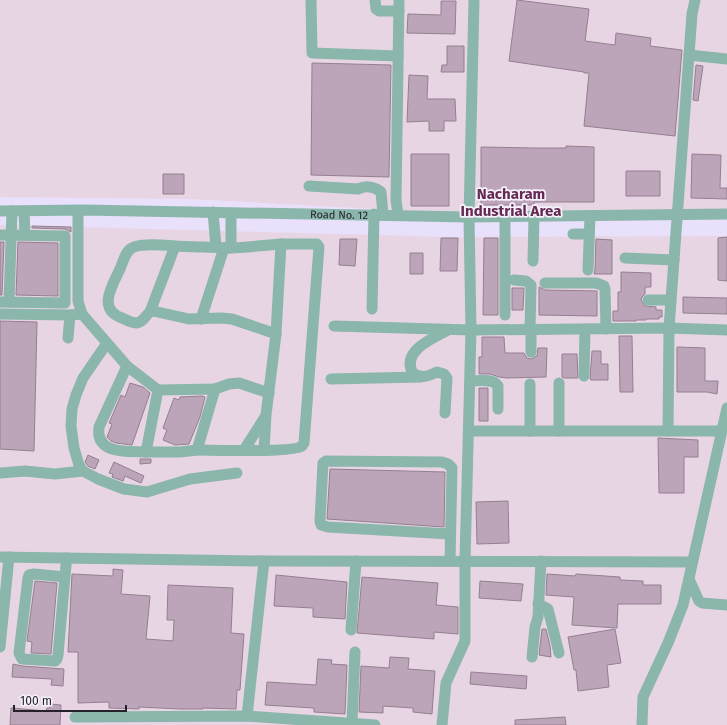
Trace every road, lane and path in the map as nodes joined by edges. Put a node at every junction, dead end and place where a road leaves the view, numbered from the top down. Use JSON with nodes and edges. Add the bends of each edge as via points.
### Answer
{"nodes":[{"id":1,"x":311,"y":0,"type":"edge"},
{"id":2,"x":375,"y":0,"type":"edge"},
{"id":3,"x":399,"y":0,"type":"edge"},
{"id":4,"x":474,"y":0,"type":"edge"},
{"id":5,"x":695,"y":0,"type":"edge"},
{"id":6,"x":399,"y":11,"type":"junction"},
{"id":7,"x":689,"y":55,"type":"junction"},
{"id":8,"x":398,"y":56,"type":"junction"},
{"id":9,"x":727,"y":59,"type":"edge"},
{"id":10,"x":309,"y":186,"type":"dead end"},
{"id":11,"x":0,"y":211,"type":"edge"},
{"id":12,"x":12,"y":211,"type":"junction"},
{"id":13,"x":78,"y":211,"type":"junction"},
{"id":14,"x":24,"y":212,"type":"junction"},
{"id":15,"x":213,"y":212,"type":"junction"},
{"id":16,"x":231,"y":212,"type":"junction"},
{"id":17,"x":378,"y":214,"type":"junction"},
{"id":18,"x":398,"y":214,"type":"junction"},
{"id":19,"x":727,"y":214,"type":"edge"},
{"id":20,"x":678,"y":215,"type":"junction"},
{"id":21,"x":508,"y":216,"type":"junction"},
{"id":22,"x":534,"y":216,"type":"junction"},
{"id":23,"x":590,"y":216,"type":"junction"},
{"id":24,"x":469,"y":217,"type":"junction"},
{"id":25,"x":573,"y":234,"type":"dead end"},
{"id":26,"x":589,"y":234,"type":"junction"},
{"id":27,"x":0,"y":235,"type":"edge"},
{"id":28,"x":12,"y":235,"type":"junction"},
{"id":29,"x":24,"y":235,"type":"junction"},
{"id":30,"x":281,"y":244,"type":"junction"},
{"id":31,"x":175,"y":246,"type":"junction"},
{"id":32,"x":223,"y":247,"type":"junction"},
{"id":33,"x":625,"y":258,"type":"dead end"},
{"id":34,"x":674,"y":260,"type":"junction"},
{"id":35,"x":533,"y":261,"type":"dead end"},
{"id":36,"x":588,"y":270,"type":"dead end"},
{"id":37,"x":545,"y":283,"type":"dead end"},
{"id":38,"x":648,"y":300,"type":"dead end"},
{"id":39,"x":671,"y":300,"type":"junction"},
{"id":40,"x":5,"y":302,"type":"edge"},
{"id":41,"x":372,"y":309,"type":"dead end"},
{"id":42,"x":150,"y":312,"type":"junction"},
{"id":43,"x":0,"y":314,"type":"edge"},
{"id":44,"x":82,"y":314,"type":"junction"},
{"id":45,"x":70,"y":315,"type":"junction"},
{"id":46,"x":505,"y":315,"type":"dead end"},
{"id":47,"x":201,"y":319,"type":"junction"},
{"id":48,"x":334,"y":326,"type":"dead end"},
{"id":49,"x":669,"y":328,"type":"junction"},
{"id":50,"x":585,"y":329,"type":"junction"},
{"id":51,"x":606,"y":329,"type":"junction"},
{"id":52,"x":448,"y":330,"type":"junction"},
{"id":53,"x":471,"y":330,"type":"junction"},
{"id":54,"x":531,"y":330,"type":"junction"},
{"id":55,"x":727,"y":330,"type":"edge"},
{"id":56,"x":276,"y":334,"type":"junction"},
{"id":57,"x":68,"y":338,"type":"dead end"},
{"id":58,"x":107,"y":343,"type":"junction"},
{"id":59,"x":531,"y":352,"type":"dead end"},
{"id":60,"x":128,"y":366,"type":"junction"},
{"id":61,"x":584,"y":376,"type":"dead end"},
{"id":62,"x":424,"y":377,"type":"junction"},
{"id":63,"x":331,"y":379,"type":"dead end"},
{"id":64,"x":470,"y":381,"type":"junction"},
{"id":65,"x":559,"y":383,"type":"dead end"},
{"id":66,"x":530,"y":384,"type":"dead end"},
{"id":67,"x":215,"y":389,"type":"junction"},
{"id":68,"x":158,"y":390,"type":"junction"},
{"id":69,"x":269,"y":393,"type":"junction"},
{"id":70,"x":727,"y":408,"type":"edge"},
{"id":71,"x":498,"y":409,"type":"dead end"},
{"id":72,"x":445,"y":413,"type":"dead end"},
{"id":73,"x":266,"y":415,"type":"junction"},
{"id":74,"x":469,"y":430,"type":"junction"},
{"id":75,"x":530,"y":431,"type":"junction"},
{"id":76,"x":559,"y":431,"type":"junction"},
{"id":77,"x":668,"y":431,"type":"junction"},
{"id":78,"x":721,"y":431,"type":"junction"},
{"id":79,"x":197,"y":450,"type":"junction"},
{"id":80,"x":244,"y":450,"type":"junction"},
{"id":81,"x":264,"y":450,"type":"junction"},
{"id":82,"x":146,"y":452,"type":"junction"},
{"id":83,"x":83,"y":471,"type":"junction"},
{"id":84,"x":0,"y":473,"type":"edge"},
{"id":85,"x":237,"y":473,"type":"dead end"},
{"id":86,"x":450,"y":534,"type":"junction"},
{"id":87,"x":5,"y":557,"type":"edge"},
{"id":88,"x":67,"y":558,"type":"junction"},
{"id":89,"x":356,"y":561,"type":"junction"},
{"id":90,"x":450,"y":561,"type":"junction"},
{"id":91,"x":465,"y":561,"type":"junction"},
{"id":92,"x":541,"y":561,"type":"junction"},
{"id":93,"x":264,"y":562,"type":"junction"},
{"id":94,"x":691,"y":562,"type":"junction"},
{"id":95,"x":65,"y":577,"type":"junction"},
{"id":96,"x":689,"y":579,"type":"junction"},
{"id":97,"x":538,"y":604,"type":"junction"},
{"id":98,"x":727,"y":604,"type":"edge"},
{"id":99,"x":351,"y":630,"type":"dead end"},
{"id":100,"x":0,"y":647,"type":"edge"},
{"id":101,"x":355,"y":652,"type":"dead end"},
{"id":102,"x":559,"y":653,"type":"dead end"},
{"id":103,"x":532,"y":657,"type":"dead end"},
{"id":104,"x":246,"y":716,"type":"junction"},
{"id":105,"x":75,"y":717,"type":"dead end"},
{"id":106,"x":198,"y":720,"type":"edge"},
{"id":107,"x":103,"y":721,"type":"edge"},
{"id":108,"x":352,"y":723,"type":"junction"},
{"id":109,"x":375,"y":725,"type":"edge"},
{"id":110,"x":442,"y":725,"type":"edge"},
{"id":111,"x":642,"y":725,"type":"edge"}],
"edges":[{"from":1,"to":8,"type":"street","via":[[312,53]]},
{"from":2,"to":6,"type":"street","via":[[376,9]]},
{"from":3,"to":6,"type":"street"},
{"from":4,"to":24,"type":"street"},
{"from":5,"to":7,"type":"street"},
{"from":6,"to":8,"type":"street"},
{"from":7,"to":9,"type":"street"},
{"from":7,"to":20,"type":"street"},
{"from":8,"to":18,"type":"street"},
{"from":10,"to":17,"type":"street","via":[[358,189],[372,187],[382,192]]},
{"from":11,"to":12,"type":"street","name":"Road No. 12"},
{"from":12,"to":14,"type":"street","name":"Road No. 12"},
{"from":12,"to":28,"type":"street"},
{"from":13,"to":14,"type":"street","name":"Road No. 12"},
{"from":13,"to":15,"type":"street","name":"Road No. 12"},
{"from":13,"to":44,"type":"street","via":[[78,301]]},
{"from":14,"to":29,"type":"street"},
{"from":15,"to":16,"type":"street","name":"Road No. 12"},
{"from":15,"to":32,"type":"street"},
{"from":16,"to":17,"type":"street","name":"Road No. 12"},
{"from":16,"to":32,"type":"street"},
{"from":17,"to":18,"type":"street","name":"Road No. 12"},
{"from":17,"to":41,"type":"street"},
{"from":18,"to":24,"type":"street","name":"Road No. 12"},
{"from":19,"to":20,"type":"street","name":"Road No. 12"},
{"from":20,"to":23,"type":"street","name":"Road No. 12"},
{"from":20,"to":34,"type":"street"},
{"from":21,"to":22,"type":"street","name":"Road No. 12"},
{"from":21,"to":24,"type":"street","name":"Road No. 12"},
{"from":21,"to":46,"type":"street"},
{"from":21,"to":54,"type":"street","via":[[512,276],[531,285]]},
{"from":22,"to":23,"type":"street","name":"Road No. 12"},
{"from":22,"to":35,"type":"street"},
{"from":23,"to":26,"type":"street"},
{"from":24,"to":53,"type":"street"},
{"from":25,"to":26,"type":"street"},
{"from":26,"to":36,"type":"street"},
{"from":27,"to":28,"type":"street"},
{"from":28,"to":29,"type":"street"},
{"from":28,"to":40,"type":"street"},
{"from":29,"to":40,"type":"street","via":[[65,236],[65,302]]},
{"from":30,"to":32,"type":"street"},
{"from":30,"to":56,"type":"street"},
{"from":30,"to":81,"type":"street","via":[[317,244],[319,247],[304,443],[295,449]]},
{"from":31,"to":32,"type":"street"},
{"from":31,"to":42,"type":"street"},
{"from":31,"to":42,"type":"street","via":[[132,247],[109,292],[109,308],[118,317],[139,322]]},
{"from":32,"to":47,"type":"street"},
{"from":33,"to":34,"type":"street"},
{"from":34,"to":39,"type":"street"},
{"from":37,"to":51,"type":"street","via":[[596,283],[604,286]]},
{"from":38,"to":39,"type":"street"},
{"from":39,"to":49,"type":"street"},
{"from":42,"to":47,"type":"street"},
{"from":43,"to":45,"type":"street"},
{"from":44,"to":45,"type":"street"},
{"from":44,"to":58,"type":"street"},
{"from":45,"to":57,"type":"street"},
{"from":47,"to":56,"type":"street","via":[[232,319]]},
{"from":48,"to":52,"type":"street"},
{"from":49,"to":51,"type":"street"},
{"from":49,"to":55,"type":"street"},
{"from":49,"to":77,"type":"street"},
{"from":50,"to":51,"type":"street"},
{"from":50,"to":54,"type":"street"},
{"from":50,"to":61,"type":"street"},
{"from":52,"to":53,"type":"street"},
{"from":52,"to":62,"type":"street","via":[[423,344],[412,354],[412,372]]},
{"from":53,"to":54,"type":"street"},
{"from":53,"to":64,"type":"street"},
{"from":54,"to":59,"type":"street"},
{"from":56,"to":69,"type":"street"},
{"from":58,"to":60,"type":"street"},
{"from":58,"to":83,"type":"street","via":[[83,378],[72,409],[72,439],[76,458]]},
{"from":60,"to":68,"type":"street"},
{"from":60,"to":82,"type":"street","via":[[98,432],[105,445],[114,450]]},
{"from":62,"to":63,"type":"street"},
{"from":62,"to":72,"type":"street","via":[[438,372],[444,374]]},
{"from":64,"to":71,"type":"street","via":[[497,384]]},
{"from":64,"to":74,"type":"street"},
{"from":65,"to":76,"type":"street"},
{"from":66,"to":75,"type":"street"},
{"from":67,"to":68,"type":"street"},
{"from":67,"to":69,"type":"street","via":[[239,383]]},
{"from":67,"to":79,"type":"street"},
{"from":68,"to":82,"type":"street"},
{"from":69,"to":73,"type":"street"},
{"from":70,"to":78,"type":"street"},
{"from":73,"to":80,"type":"street"},
{"from":73,"to":81,"type":"street"},
{"from":74,"to":75,"type":"street"},
{"from":74,"to":91,"type":"street"},
{"from":75,"to":76,"type":"street"},
{"from":76,"to":77,"type":"street"},
{"from":77,"to":78,"type":"street"},
{"from":78,"to":94,"type":"street"},
{"from":79,"to":80,"type":"street"},
{"from":79,"to":82,"type":"street"},
{"from":80,"to":81,"type":"street"},
{"from":83,"to":84,"type":"street","via":[[55,474],[25,471]]},
{"from":83,"to":85,"type":"street","via":[[98,480],[124,489],[148,492],[190,479]]},
{"from":86,"to":86,"type":"street","via":[[452,468],[448,464],[326,461],[323,463],[321,525]]},
{"from":86,"to":90,"type":"street"},
{"from":87,"to":88,"type":"street"},
{"from":87,"to":100,"type":"street"},
{"from":88,"to":93,"type":"street"},
{"from":88,"to":95,"type":"street"},
{"from":89,"to":90,"type":"street"},
{"from":89,"to":93,"type":"street"},
{"from":89,"to":99,"type":"street"},
{"from":90,"to":91,"type":"street"},
{"from":91,"to":92,"type":"street"},
{"from":91,"to":110,"type":"street","via":[[466,641],[446,683]]},
{"from":92,"to":94,"type":"street"},
{"from":92,"to":97,"type":"street"},
{"from":93,"to":104,"type":"street"},
{"from":94,"to":96,"type":"street"},
{"from":95,"to":95,"type":"street","via":[[29,575],[19,653],[22,659],[57,659]]},
{"from":96,"to":98,"type":"street","via":[[702,603]]},
{"from":96,"to":111,"type":"street","via":[[671,635],[643,697]]},
{"from":97,"to":102,"type":"street","via":[[548,609]]},
{"from":97,"to":103,"type":"street"},
{"from":101,"to":108,"type":"street"},
{"from":104,"to":106,"type":"street"},
{"from":104,"to":108,"type":"street"},
{"from":105,"to":107,"type":"street"},
{"from":106,"to":107,"type":"street"},
{"from":108,"to":109,"type":"street"}]}
